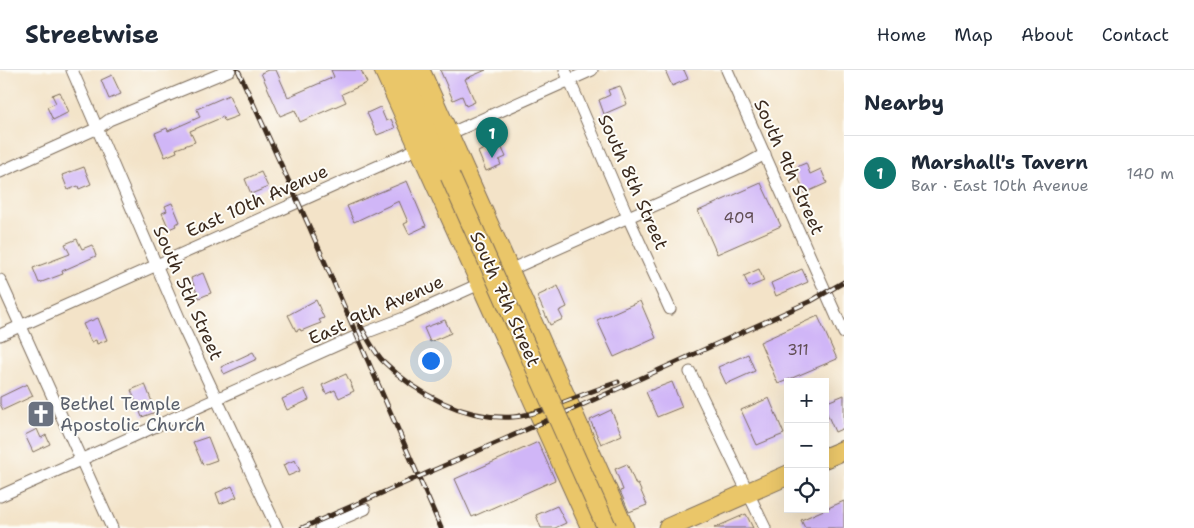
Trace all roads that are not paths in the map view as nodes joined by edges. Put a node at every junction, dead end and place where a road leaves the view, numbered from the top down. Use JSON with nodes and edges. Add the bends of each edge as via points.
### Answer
{"nodes":[{"id":1,"x":72,"y":70,"type":"edge"},
{"id":2,"x":230,"y":70,"type":"edge"},
{"id":3,"x":384,"y":70,"type":"edge"},
{"id":4,"x":402,"y":70,"type":"edge"},
{"id":5,"x":420,"y":70,"type":"edge"},
{"id":6,"x":592,"y":70,"type":"edge"},
{"id":7,"x":727,"y":70,"type":"edge"},
{"id":8,"x":567,"y":75,"type":"edge"},
{"id":9,"x":98,"y":128,"type":"junction"},
{"id":10,"x":449,"y":134,"type":"junction"},
{"id":11,"x":419,"y":148,"type":"junction"},
{"id":12,"x":765,"y":154,"type":"junction"},
{"id":13,"x":0,"y":172,"type":"edge"},
{"id":14,"x":628,"y":217,"type":"junction"},
{"id":15,"x":156,"y":266,"type":"junction"},
{"id":16,"x":509,"y":270,"type":"junction"},
{"id":17,"x":0,"y":280,"type":"edge"},
{"id":18,"x":480,"y":283,"type":"junction"},
{"id":19,"x":670,"y":309,"type":"dead end"},
{"id":20,"x":21,"y":326,"type":"junction"},
{"id":21,"x":844,"y":333,"type":"edge"},
{"id":22,"x":0,"y":335,"type":"edge"},
{"id":23,"x":690,"y":372,"type":"dead end"},
{"id":24,"x":218,"y":399,"type":"junction"},
{"id":25,"x":844,"y":450,"type":"edge"},
{"id":26,"x":829,"y":456,"type":"edge"},
{"id":27,"x":81,"y":460,"type":"junction"},
{"id":28,"x":784,"y":477,"type":"edge"},
{"id":29,"x":748,"y":492,"type":"junction"},
{"id":30,"x":0,"y":496,"type":"edge"},
{"id":31,"x":364,"y":509,"type":"dead end"},
{"id":32,"x":112,"y":528,"type":"edge"},
{"id":33,"x":277,"y":528,"type":"edge"},
{"id":34,"x":321,"y":528,"type":"edge"},
{"id":35,"x":592,"y":528,"type":"edge"},
{"id":36,"x":606,"y":528,"type":"edge"},
{"id":37,"x":624,"y":528,"type":"edge"},
{"id":38,"x":668,"y":528,"type":"edge"},
{"id":39,"x":765,"y":528,"type":"edge"}],
"edges":[{"from":1,"to":9,"type":"street","name":"South 5th Street"},
{"from":2,"to":9,"type":"street","via":[[109,120]]},
{"from":3,"to":11,"type":"main road"},
{"from":4,"to":36,"type":"main road","name":"South 7th Street","bridge":true},
{"from":5,"to":10,"type":"main road"},
{"from":6,"to":8,"type":"street"},
{"from":7,"to":12,"type":"street","name":"South 9th Street"},
{"from":8,"to":10,"type":"street"},
{"from":8,"to":14,"type":"street","name":"South 8th Street"},
{"from":9,"to":13,"type":"street"},
{"from":9,"to":15,"type":"street","name":"South 5th Street"},
{"from":10,"to":16,"type":"main road"},
{"from":11,"to":15,"type":"street","name":"East 10th Avenue"},
{"from":11,"to":18,"type":"main road"},
{"from":12,"to":14,"type":"street","name":"East 9th Avenue"},
{"from":12,"to":21,"type":"street","name":"South 9th Street"},
{"from":14,"to":16,"type":"street","name":"East 9th Avenue"},
{"from":14,"to":19,"type":"street","name":"South 8th Street"},
{"from":15,"to":20,"type":"street","name":"East 10th Avenue"},
{"from":15,"to":24,"type":"street","name":"South 5th Street"},
{"from":16,"to":18,"type":"street","name":"East 9th Avenue"},
{"from":16,"to":37,"type":"main road"},
{"from":17,"to":20,"type":"street"},
{"from":18,"to":24,"type":"street","name":"East 9th Avenue"},
{"from":18,"to":35,"type":"main road"},
{"from":20,"to":22,"type":"street","name":"East 10th Avenue"},
{"from":20,"to":27,"type":"street"},
{"from":23,"to":29,"type":"street"},
{"from":24,"to":27,"type":"street","name":"East 9th Avenue"},
{"from":24,"to":33,"type":"street","name":"South 5th Street"},
{"from":25,"to":26,"type":"main road"},
{"from":27,"to":30,"type":"street","name":"East 9th Avenue"},
{"from":27,"to":32,"type":"street"},
{"from":28,"to":29,"type":"main road"},
{"from":29,"to":38,"type":"main road"},
{"from":29,"to":39,"type":"street"},
{"from":31,"to":34,"type":"street"}]}
